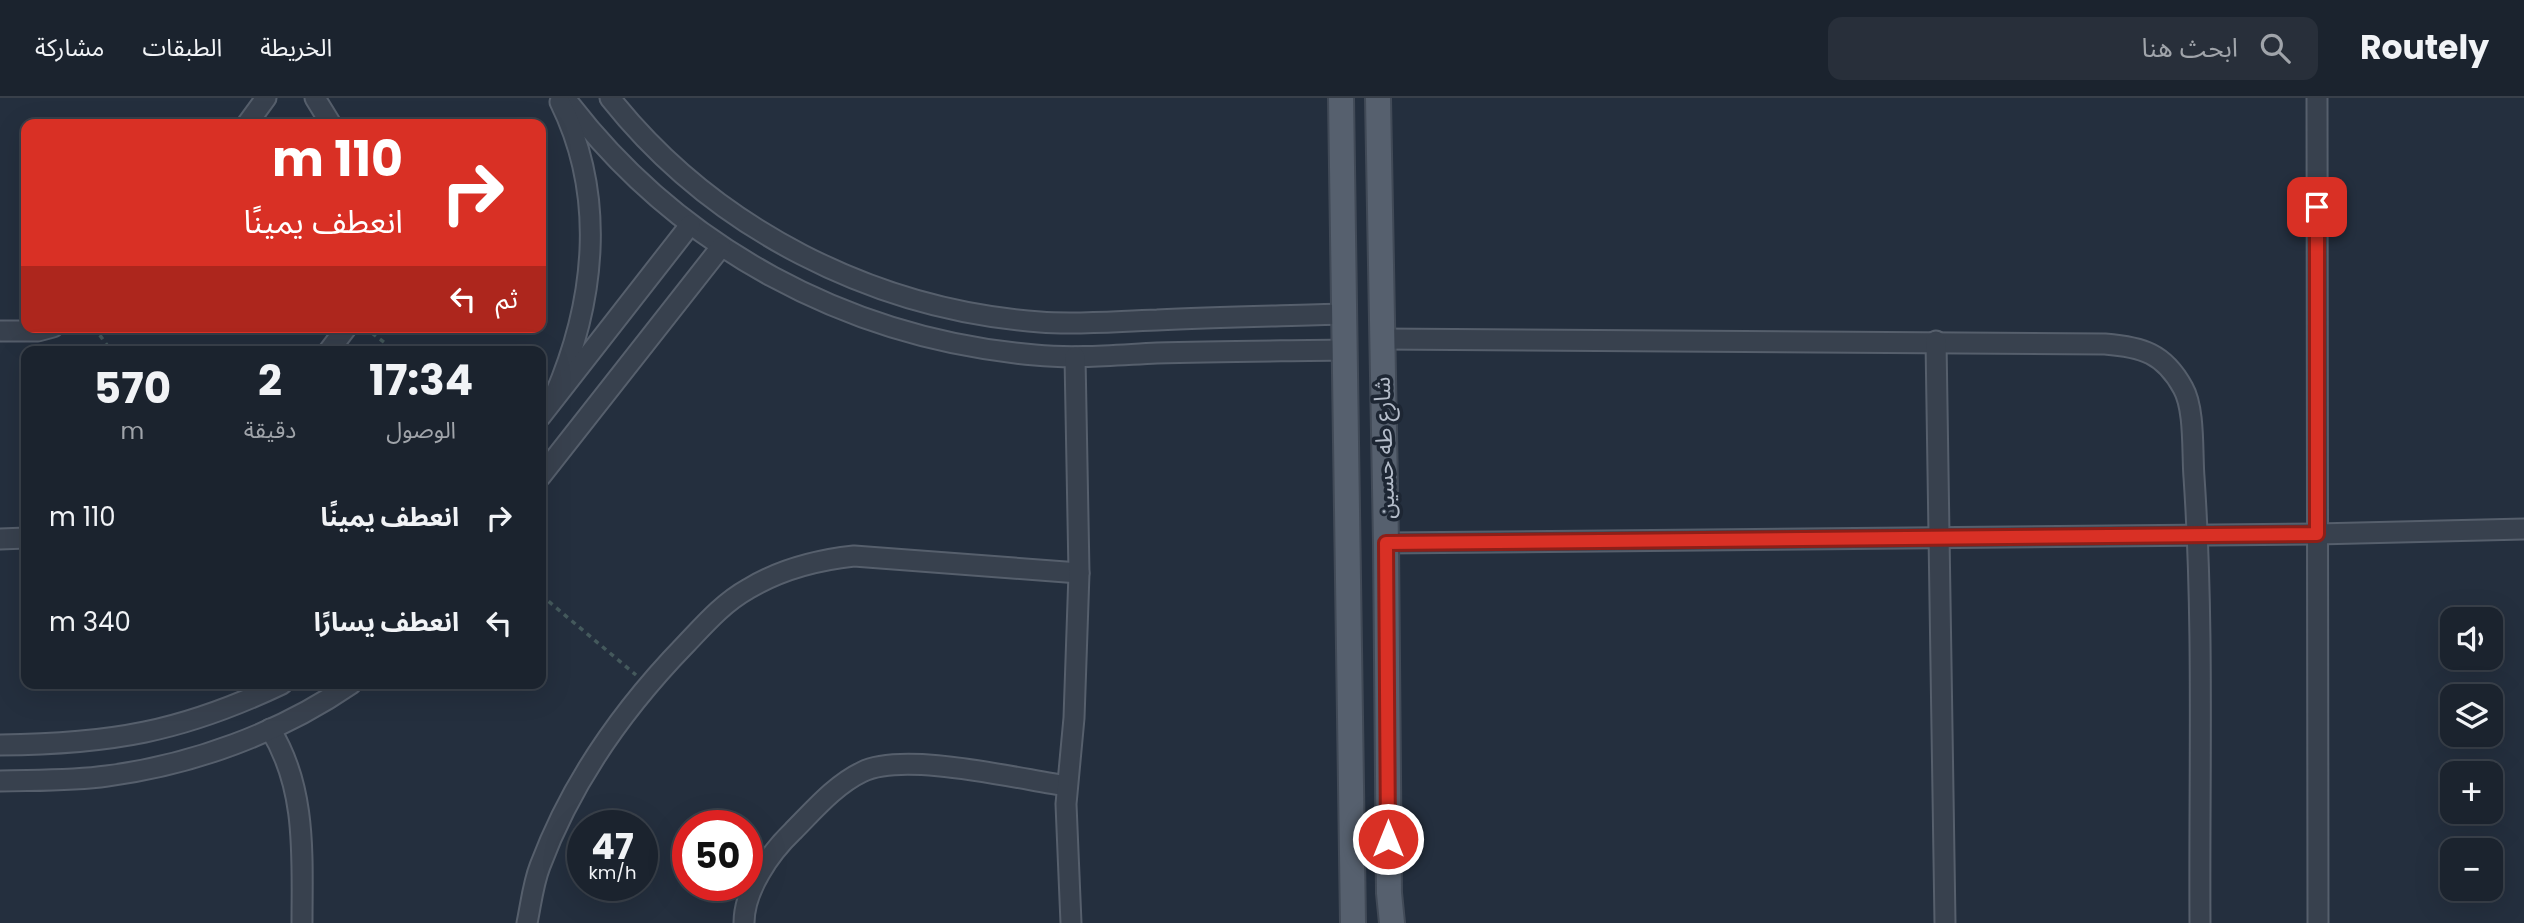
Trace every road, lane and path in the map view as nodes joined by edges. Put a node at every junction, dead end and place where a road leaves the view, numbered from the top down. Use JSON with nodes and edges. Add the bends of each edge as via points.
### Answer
{"nodes":[{"id":1,"x":266,"y":98,"type":"edge"},
{"id":2,"x":315,"y":98,"type":"edge"},
{"id":3,"x":558,"y":98,"type":"edge"},
{"id":4,"x":565,"y":98,"type":"edge"},
{"id":5,"x":610,"y":98,"type":"edge"},
{"id":6,"x":1341,"y":98,"type":"edge"},
{"id":7,"x":1378,"y":98,"type":"edge"},
{"id":8,"x":2317,"y":98,"type":"edge"},
{"id":9,"x":251,"y":119,"type":"edge"},
{"id":10,"x":328,"y":119,"type":"edge"},
{"id":11,"x":690,"y":225,"type":"junction"},
{"id":12,"x":721,"y":247,"type":"junction"},
{"id":13,"x":1343,"y":314,"type":"junction"},
{"id":14,"x":0,"y":331,"type":"edge"},
{"id":15,"x":21,"y":331,"type":"edge"},
{"id":16,"x":373,"y":333,"type":"edge"},
{"id":17,"x":1381,"y":339,"type":"junction"},
{"id":18,"x":1936,"y":341,"type":"junction"},
{"id":19,"x":1343,"y":345,"type":"junction"},
{"id":20,"x":389,"y":346,"type":"edge"},
{"id":21,"x":1075,"y":357,"type":"junction"},
{"id":22,"x":554,"y":397,"type":"junction"},
{"id":23,"x":546,"y":409,"type":"edge"},
{"id":24,"x":546,"y":470,"type":"edge"},
{"id":25,"x":2524,"y":529,"type":"edge"},
{"id":26,"x":2317,"y":534,"type":"junction"},
{"id":27,"x":2198,"y":535,"type":"junction"},
{"id":28,"x":21,"y":538,"type":"edge"},
{"id":29,"x":1939,"y":538,"type":"junction"},
{"id":30,"x":0,"y":539,"type":"edge"},
{"id":31,"x":1386,"y":543,"type":"junction"},
{"id":32,"x":1079,"y":573,"type":"junction"},
{"id":33,"x":546,"y":599,"type":"edge"},
{"id":34,"x":648,"y":685,"type":"junction"},
{"id":35,"x":270,"y":689,"type":"edge"},
{"id":36,"x":343,"y":689,"type":"edge"},
{"id":37,"x":270,"y":729,"type":"junction"},
{"id":38,"x":0,"y":745,"type":"edge"},
{"id":39,"x":0,"y":781,"type":"edge"},
{"id":40,"x":1068,"y":786,"type":"junction"},
{"id":41,"x":302,"y":923,"type":"edge"},
{"id":42,"x":527,"y":923,"type":"edge"},
{"id":43,"x":744,"y":923,"type":"edge"},
{"id":44,"x":1071,"y":923,"type":"edge"},
{"id":45,"x":1353,"y":923,"type":"edge"},
{"id":46,"x":1392,"y":923,"type":"edge"},
{"id":47,"x":1945,"y":923,"type":"edge"},
{"id":48,"x":2200,"y":923,"type":"edge"},
{"id":49,"x":2318,"y":923,"type":"edge"}],
"edges":[{"from":1,"to":9,"type":"street"},
{"from":2,"to":10,"type":"street"},
{"from":3,"to":22,"type":"street","via":[[579,151],[591,234],[583,318]]},
{"from":4,"to":11,"type":"street","via":[[604,146]]},
{"from":5,"to":13,"type":"street","via":[[660,155],[729,211],[808,258],[898,294],[944,307],[1040,322]]},
{"from":6,"to":13,"type":"main road","name":"شارع طه حسين"},
{"from":7,"to":17,"type":"main road","name":"شارع طه حسين"},
{"from":8,"to":26,"type":"street"},
{"from":11,"to":12,"type":"street"},
{"from":11,"to":22,"type":"street"},
{"from":12,"to":21,"type":"street","via":[[793,289],[887,327],[986,350]]},
{"from":12,"to":24,"type":"street"},
{"from":13,"to":19,"type":"main road","name":"شارع طه حسين"},
{"from":14,"to":15,"type":"street"},
{"from":16,"to":20,"type":"path"},
{"from":17,"to":18,"type":"street"},
{"from":17,"to":19,"type":"main road"},
{"from":17,"to":31,"type":"main road","name":"شارع طه حسين"},
{"from":18,"to":27,"type":"street","via":[[2105,344],[2155,354],[2185,390],[2190,410]]},
{"from":18,"to":29,"type":"street"},
{"from":19,"to":21,"type":"street"},
{"from":19,"to":45,"type":"main road","name":"شارع طه حسين"},
{"from":21,"to":32,"type":"street"},
{"from":22,"to":23,"type":"street"},
{"from":25,"to":26,"type":"street"},
{"from":26,"to":27,"type":"street"},
{"from":26,"to":49,"type":"street"},
{"from":27,"to":29,"type":"street"},
{"from":27,"to":48,"type":"street"},
{"from":28,"to":30,"type":"street"},
{"from":29,"to":31,"type":"street"},
{"from":29,"to":47,"type":"street"},
{"from":31,"to":46,"type":"main road","name":"شارع طه حسين"},
{"from":32,"to":34,"type":"street","via":[[877,556],[810,563],[768,578],[732,600],[701,626]]},
{"from":32,"to":40,"type":"street"},
{"from":33,"to":34,"type":"path"},
{"from":34,"to":42,"type":"street","via":[[572,797],[539,869]]},
{"from":35,"to":38,"type":"street","via":[[195,720],[134,736],[71,744]]},
{"from":36,"to":37,"type":"street"},
{"from":37,"to":39,"type":"street","via":[[206,754],[140,771],[72,780]]},
{"from":37,"to":41,"type":"street","via":[[284,753],[298,802]]},
{"from":40,"to":43,"type":"street","via":[[916,764],[864,771],[841,785],[773,853],[751,892]]},
{"from":40,"to":44,"type":"street"}]}
